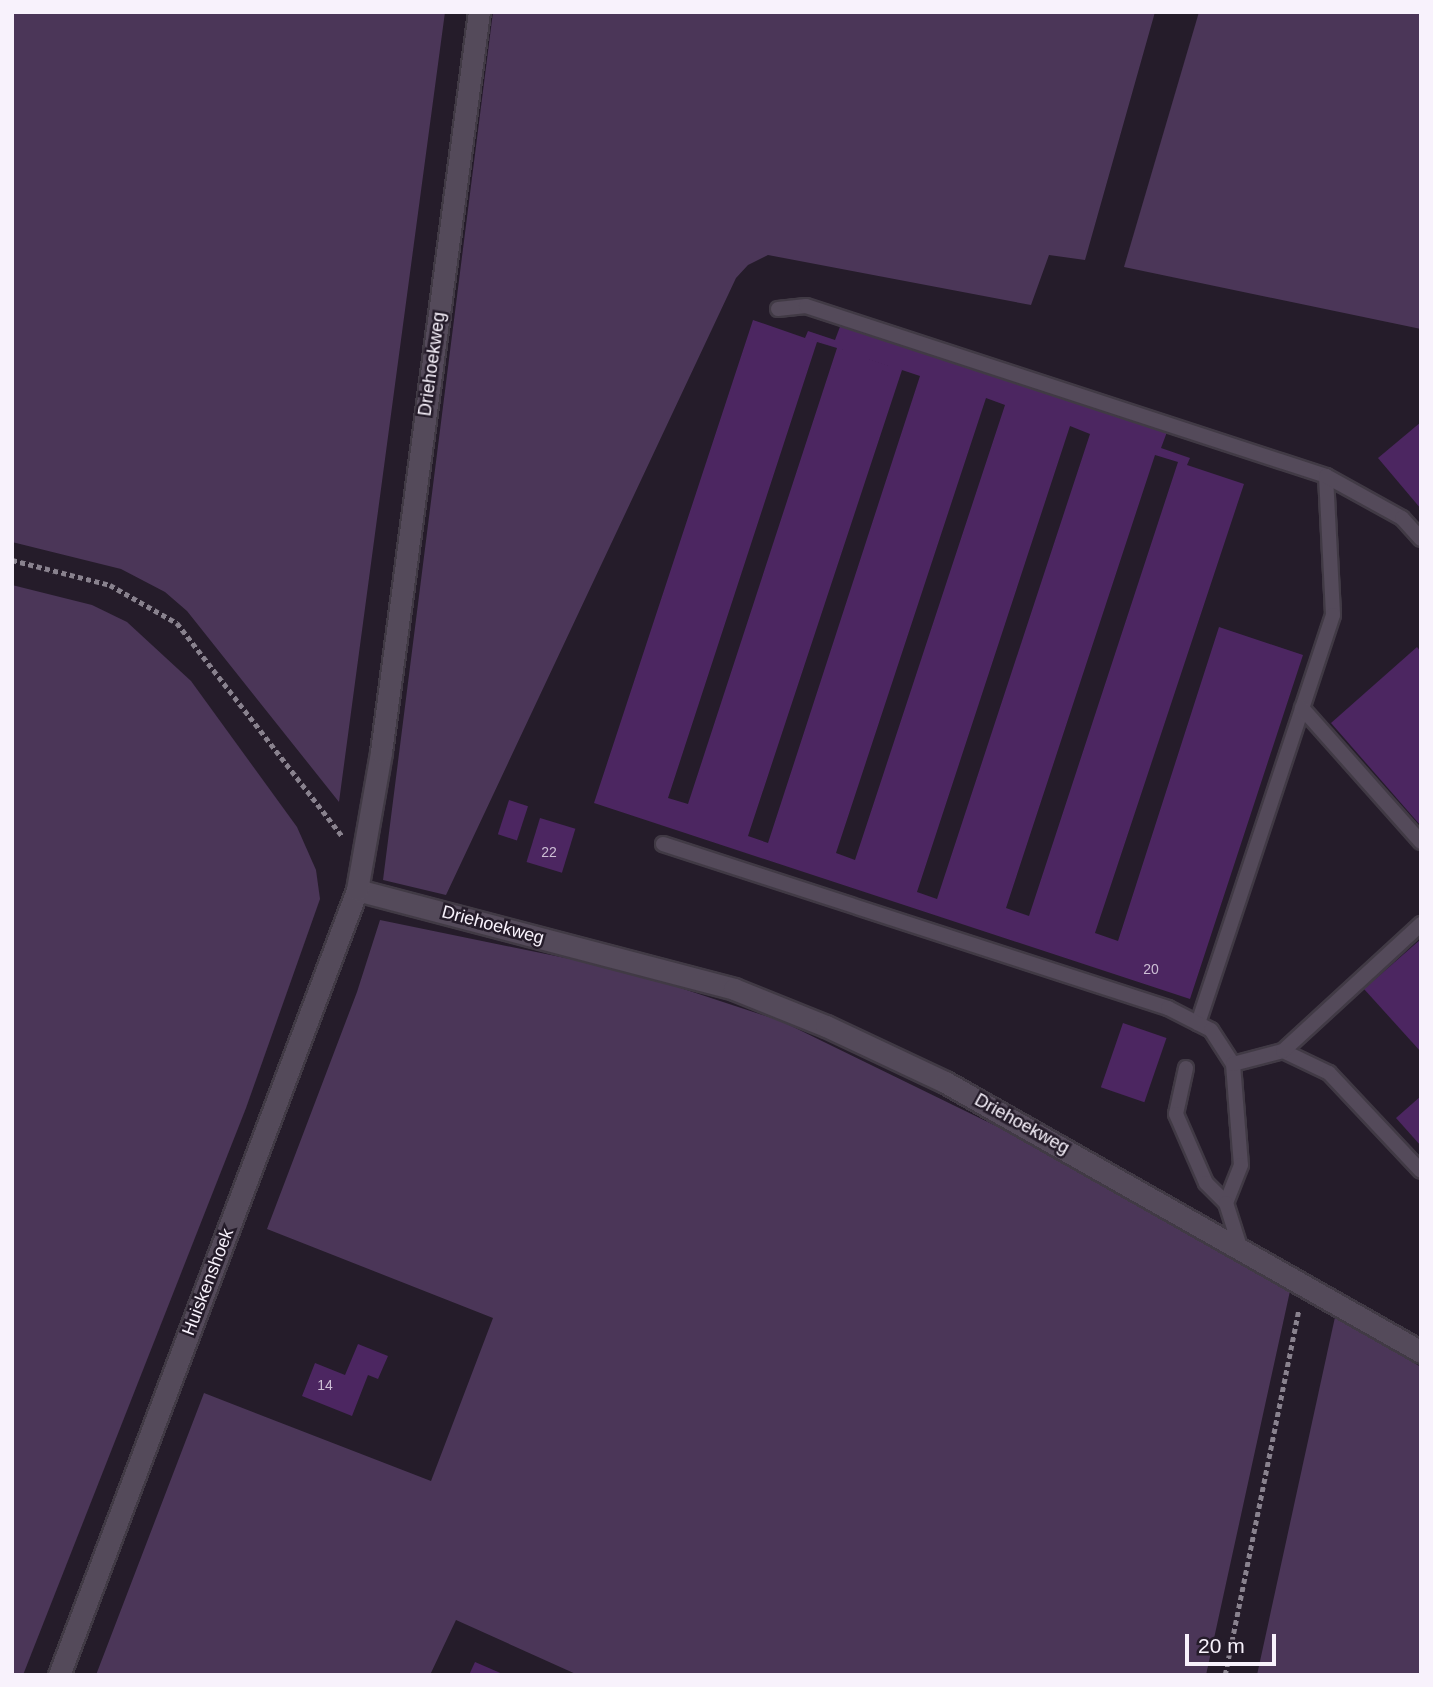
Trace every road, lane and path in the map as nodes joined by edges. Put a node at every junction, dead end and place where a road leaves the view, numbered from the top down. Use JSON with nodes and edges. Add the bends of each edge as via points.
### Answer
{"nodes":[{"id":1,"x":479,"y":12,"type":"edge"},
{"id":2,"x":778,"y":309,"type":"dead end"},
{"id":3,"x":1326,"y":476,"type":"junction"},
{"id":4,"x":1421,"y":539,"type":"edge"},
{"id":5,"x":12,"y":560,"type":"edge"},
{"id":6,"x":1302,"y":708,"type":"junction"},
{"id":7,"x":345,"y":839,"type":"dead end"},
{"id":8,"x":1421,"y":842,"type":"edge"},
{"id":9,"x":663,"y":844,"type":"dead end"},
{"id":10,"x":357,"y":890,"type":"junction"},
{"id":11,"x":1421,"y":924,"type":"edge"},
{"id":12,"x":1198,"y":1023,"type":"junction"},
{"id":13,"x":1283,"y":1051,"type":"junction"},
{"id":14,"x":1233,"y":1064,"type":"junction"},
{"id":15,"x":1186,"y":1068,"type":"dead end"},
{"id":16,"x":1421,"y":1171,"type":"edge"},
{"id":17,"x":1226,"y":1203,"type":"junction"},
{"id":18,"x":1240,"y":1247,"type":"junction"},
{"id":19,"x":1304,"y":1284,"type":"junction"},
{"id":20,"x":1421,"y":1352,"type":"edge"},
{"id":21,"x":59,"y":1675,"type":"edge"},
{"id":22,"x":1225,"y":1675,"type":"edge"}],
"edges":[{"from":1,"to":10,"type":"street","name":"Driehoekweg","via":[[381,752]]},
{"from":2,"to":3,"type":"lane","via":[[806,306]]},
{"from":3,"to":4,"type":"lane","via":[[1402,518]]},
{"from":3,"to":6,"type":"lane","via":[[1333,615]]},
{"from":5,"to":7,"type":"path","via":[[110,585],[177,623]]},
{"from":6,"to":8,"type":"lane"},
{"from":6,"to":12,"type":"lane"},
{"from":9,"to":12,"type":"lane","via":[[1168,1008]]},
{"from":10,"to":18,"type":"street","name":"Driehoekweg","via":[[734,989],[780,1007],[945,1082]]},
{"from":10,"to":21,"type":"street","name":"Huiskenshoek"},
{"from":11,"to":13,"type":"lane"},
{"from":12,"to":14,"type":"lane","via":[[1211,1030]]},
{"from":13,"to":14,"type":"lane"},
{"from":13,"to":16,"type":"lane","via":[[1329,1073]]},
{"from":14,"to":17,"type":"lane","via":[[1241,1165]]},
{"from":15,"to":17,"type":"lane","via":[[1176,1114],[1206,1183]]},
{"from":17,"to":18,"type":"lane"},
{"from":18,"to":19,"type":"street","name":"Driehoekweg"},
{"from":19,"to":20,"type":"street","name":"Driehoekweg"},
{"from":19,"to":22,"type":"path"}]}
